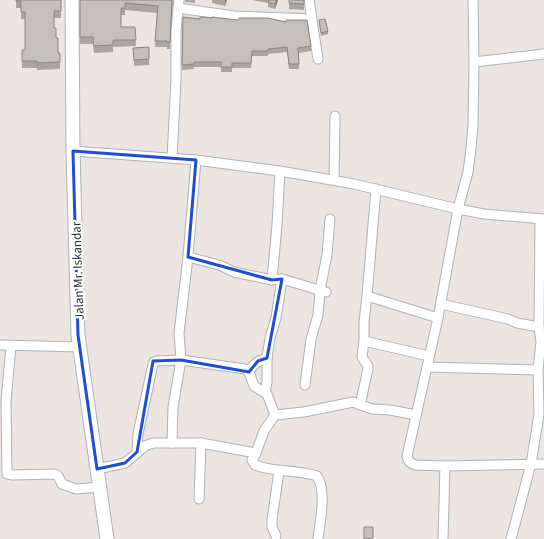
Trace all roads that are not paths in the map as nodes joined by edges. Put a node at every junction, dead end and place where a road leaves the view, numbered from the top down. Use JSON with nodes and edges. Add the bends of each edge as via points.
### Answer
{"nodes":[{"id":1,"x":72,"y":0,"type":"edge"},
{"id":2,"x":309,"y":0,"type":"edge"},
{"id":3,"x":473,"y":0,"type":"edge"},
{"id":4,"x":179,"y":4,"type":"edge"},
{"id":5,"x":312,"y":19,"type":"junction"},
{"id":6,"x":544,"y":54,"type":"edge"},
{"id":7,"x":318,"y":59,"type":"dead end"},
{"id":8,"x":474,"y":62,"type":"junction"},
{"id":9,"x":335,"y":116,"type":"dead end"},
{"id":10,"x":73,"y":151,"type":"junction"},
{"id":11,"x":172,"y":158,"type":"junction"},
{"id":12,"x":196,"y":160,"type":"junction"},
{"id":13,"x":280,"y":171,"type":"junction"},
{"id":14,"x":334,"y":180,"type":"junction"},
{"id":15,"x":376,"y":189,"type":"junction"},
{"id":16,"x":458,"y":209,"type":"junction"},
{"id":17,"x":330,"y":219,"type":"dead end"},
{"id":18,"x":542,"y":219,"type":"edge"},
{"id":19,"x":188,"y":257,"type":"junction"},
{"id":20,"x":282,"y":279,"type":"junction"},
{"id":21,"x":272,"y":280,"type":"junction"},
{"id":22,"x":323,"y":291,"type":"junction"},
{"id":23,"x":368,"y":296,"type":"junction"},
{"id":24,"x":441,"y":304,"type":"junction"},
{"id":25,"x":438,"y":318,"type":"junction"},
{"id":26,"x":538,"y":327,"type":"junction"},
{"id":27,"x":364,"y":341,"type":"junction"},
{"id":28,"x":542,"y":342,"type":"edge"},
{"id":29,"x":0,"y":345,"type":"edge"},
{"id":30,"x":11,"y":346,"type":"junction"},
{"id":31,"x":80,"y":347,"type":"junction"},
{"id":32,"x":429,"y":356,"type":"junction"},
{"id":33,"x":267,"y":358,"type":"junction"},
{"id":34,"x":181,"y":360,"type":"junction"},
{"id":35,"x":427,"y":367,"type":"junction"},
{"id":36,"x":538,"y":370,"type":"junction"},
{"id":37,"x":249,"y":372,"type":"junction"},
{"id":38,"x":305,"y":385,"type":"dead end"},
{"id":39,"x":265,"y":392,"type":"junction"},
{"id":40,"x":360,"y":405,"type":"junction"},
{"id":41,"x":275,"y":414,"type":"junction"},
{"id":42,"x":541,"y":414,"type":"edge"},
{"id":43,"x":416,"y":415,"type":"junction"},
{"id":44,"x":172,"y":443,"type":"junction"},
{"id":45,"x":201,"y":443,"type":"junction"},
{"id":46,"x":136,"y":452,"type":"junction"},
{"id":47,"x":256,"y":453,"type":"junction"},
{"id":48,"x":531,"y":464,"type":"junction"},
{"id":49,"x":544,"y":464,"type":"edge"},
{"id":50,"x":445,"y":466,"type":"junction"},
{"id":51,"x":97,"y":469,"type":"junction"},
{"id":52,"x":279,"y":471,"type":"junction"},
{"id":53,"x":100,"y":487,"type":"junction"},
{"id":54,"x":199,"y":499,"type":"dead end"},
{"id":55,"x":276,"y":536,"type":"dead end"},
{"id":56,"x":107,"y":539,"type":"edge"},
{"id":57,"x":318,"y":539,"type":"edge"},
{"id":58,"x":443,"y":539,"type":"edge"},
{"id":59,"x":511,"y":539,"type":"edge"}],
"edges":[{"from":1,"to":10,"type":"main road","name":"Jalan Mr. Iskandar"},
{"from":2,"to":5,"type":"street"},
{"from":3,"to":8,"type":"street"},
{"from":4,"to":5,"type":"street","via":[[234,16]]},
{"from":4,"to":11,"type":"street"},
{"from":5,"to":7,"type":"street"},
{"from":6,"to":8,"type":"street"},
{"from":8,"to":16,"type":"street","via":[[471,149]]},
{"from":9,"to":14,"type":"street"},
{"from":10,"to":11,"type":"street"},
{"from":10,"to":31,"type":"main road","name":"Jalan Mr. Iskandar"},
{"from":11,"to":12,"type":"street"},
{"from":12,"to":13,"type":"street"},
{"from":12,"to":19,"type":"street"},
{"from":13,"to":14,"type":"street"},
{"from":13,"to":21,"type":"street"},
{"from":14,"to":15,"type":"street"},
{"from":15,"to":16,"type":"street"},
{"from":15,"to":23,"type":"street"},
{"from":16,"to":18,"type":"street"},
{"from":16,"to":24,"type":"street"},
{"from":17,"to":22,"type":"street"},
{"from":18,"to":26,"type":"street"},
{"from":19,"to":21,"type":"street","via":[[219,265],[234,272]]},
{"from":19,"to":34,"type":"street","via":[[179,332]]},
{"from":20,"to":21,"type":"street"},
{"from":20,"to":22,"type":"street"},
{"from":20,"to":33,"type":"street"},
{"from":22,"to":38,"type":"street","via":[[311,339]]},
{"from":23,"to":25,"type":"street"},
{"from":23,"to":27,"type":"street"},
{"from":24,"to":25,"type":"street"},
{"from":24,"to":26,"type":"street"},
{"from":25,"to":32,"type":"street"},
{"from":26,"to":28,"type":"street"},
{"from":27,"to":32,"type":"street"},
{"from":27,"to":40,"type":"street","via":[[362,358],[368,369]]},
{"from":28,"to":36,"type":"street"},
{"from":29,"to":30,"type":"street"},
{"from":30,"to":31,"type":"street"},
{"from":30,"to":53,"type":"street","via":[[6,402],[7,474],[54,474],[62,484],[76,488]]},
{"from":31,"to":51,"type":"main road","name":"Jalan Mr. Iskandar"},
{"from":32,"to":35,"type":"street"},
{"from":33,"to":37,"type":"street","via":[[258,361]]},
{"from":33,"to":39,"type":"street","via":[[268,382]]},
{"from":34,"to":37,"type":"street","via":[[241,368]]},
{"from":34,"to":44,"type":"street","via":[[173,407]]},
{"from":34,"to":46,"type":"street","via":[[153,362]]},
{"from":35,"to":36,"type":"street"},
{"from":35,"to":43,"type":"street"},
{"from":36,"to":42,"type":"street"},
{"from":37,"to":39,"type":"street","via":[[254,386]]},
{"from":39,"to":41,"type":"street"},
{"from":40,"to":41,"type":"street","via":[[353,402],[304,412]]},
{"from":40,"to":43,"type":"street"},
{"from":41,"to":47,"type":"street","via":[[264,431]]},
{"from":42,"to":48,"type":"street"},
{"from":43,"to":50,"type":"street","via":[[408,460],[415,464]]},
{"from":44,"to":45,"type":"street"},
{"from":44,"to":46,"type":"street","via":[[153,443]]},
{"from":45,"to":47,"type":"street"},
{"from":45,"to":54,"type":"street"},
{"from":46,"to":51,"type":"street","via":[[125,463]]},
{"from":47,"to":52,"type":"street","via":[[252,460],[255,465]]},
{"from":48,"to":49,"type":"street"},
{"from":48,"to":50,"type":"street"},
{"from":48,"to":59,"type":"street"},
{"from":50,"to":58,"type":"street"},
{"from":51,"to":53,"type":"main road","name":"Jalan Mr. Iskandar"},
{"from":52,"to":55,"type":"street","via":[[272,520]]},
{"from":52,"to":57,"type":"street","via":[[310,473],[320,480],[322,496]]},
{"from":53,"to":56,"type":"main road","name":"Jalan Mr. Iskandar"}]}
